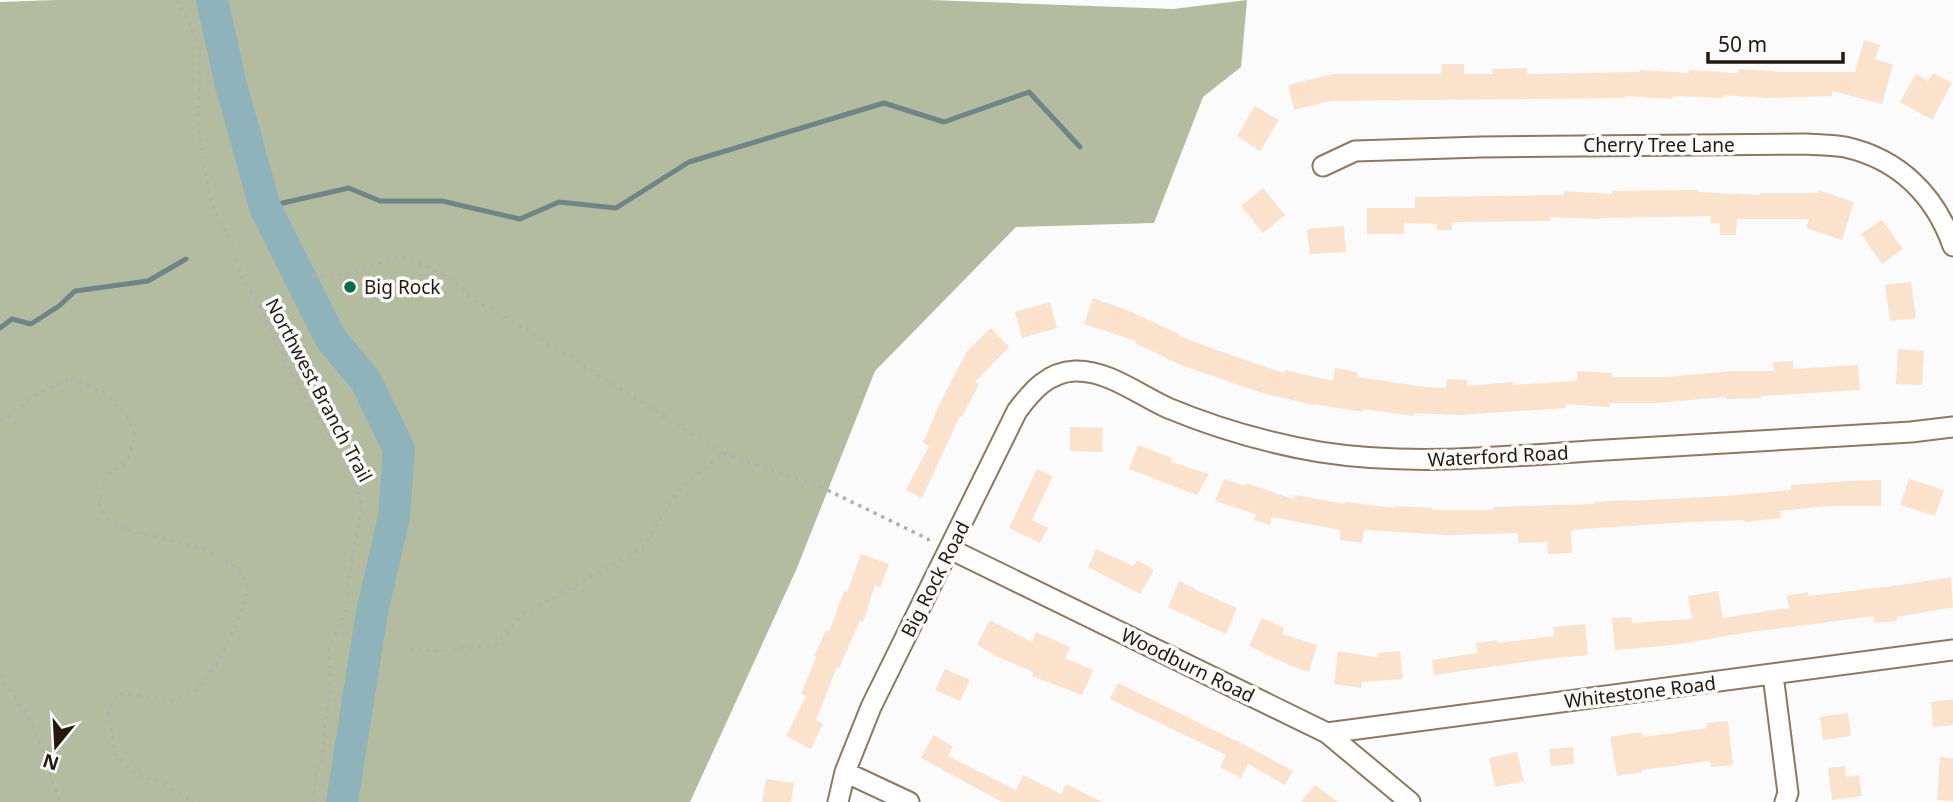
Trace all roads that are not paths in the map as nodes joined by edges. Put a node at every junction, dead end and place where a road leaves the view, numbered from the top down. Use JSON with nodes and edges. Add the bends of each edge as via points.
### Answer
{"nodes":[{"id":1,"x":1323,"y":166,"type":"dead end"},
{"id":2,"x":1953,"y":246,"type":"edge"},
{"id":3,"x":1058,"y":374,"type":"joint"},
{"id":4,"x":1953,"y":427,"type":"edge"},
{"id":5,"x":948,"y":555,"type":"junction"},
{"id":6,"x":1953,"y":650,"type":"edge"},
{"id":7,"x":1773,"y":675,"type":"junction"},
{"id":8,"x":1327,"y":733,"type":"junction"},
{"id":9,"x":845,"y":772,"type":"junction"},
{"id":10,"x":838,"y":802,"type":"edge"},
{"id":11,"x":909,"y":802,"type":"edge"},
{"id":12,"x":1410,"y":802,"type":"edge"},
{"id":13,"x":1785,"y":802,"type":"edge"}],
"edges":[{"from":1,"to":2,"type":"street","name":"Cherry Tree Lane","via":[[1355,151],[1844,147],[1872,156],[1917,185],[1934,205]]},
{"from":3,"to":4,"type":"street","name":"Waterford Road","via":[[1074,371],[1105,377],[1237,433],[1379,459],[1524,455]]},
{"from":3,"to":5,"type":"street","name":"Big Rock Road","via":[[1042,382],[1017,411]]},
{"from":5,"to":8,"type":"street","name":"Woodburn Road"},
{"from":5,"to":9,"type":"street","name":"Big Rock Road","via":[[871,707]]},
{"from":6,"to":7,"type":"street","name":"Whitestone Road"},
{"from":7,"to":8,"type":"street","name":"Whitestone Road"},
{"from":7,"to":13,"type":"street","via":[[1788,793]]},
{"from":8,"to":12,"type":"street","name":"Woodburn Road"},
{"from":9,"to":10,"type":"street","name":"Big Rock Road"},
{"from":9,"to":11,"type":"street"}]}
